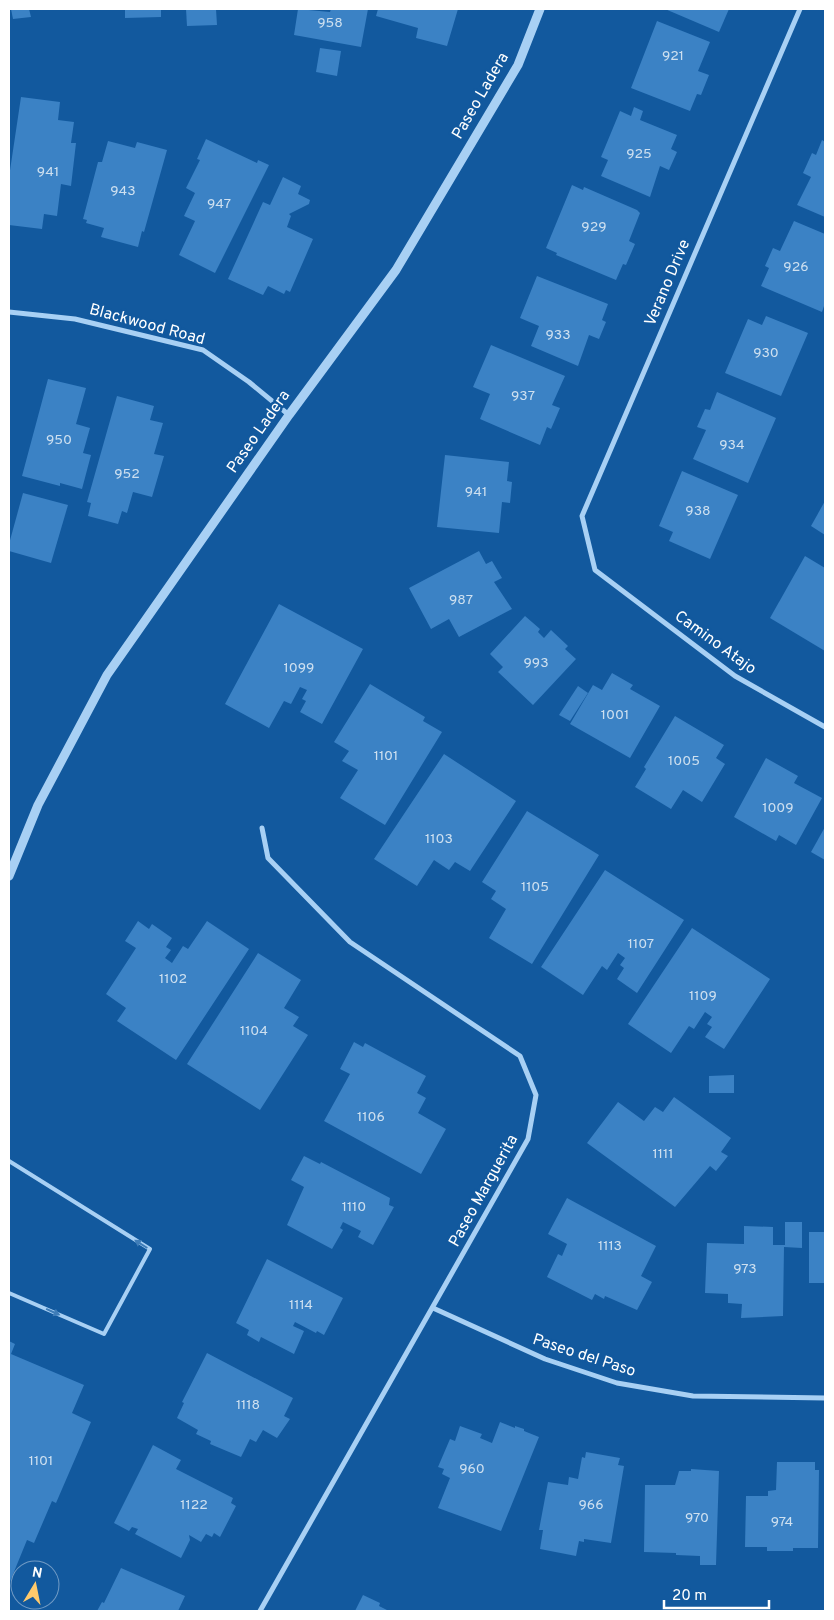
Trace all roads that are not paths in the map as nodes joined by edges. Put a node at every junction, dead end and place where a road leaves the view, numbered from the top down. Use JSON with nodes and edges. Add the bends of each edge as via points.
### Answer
{"nodes":[{"id":1,"x":540,"y":9,"type":"edge"},
{"id":2,"x":800,"y":9,"type":"edge"},
{"id":3,"x":9,"y":312,"type":"edge"},
{"id":4,"x":289,"y":415,"type":"junction"},
{"id":5,"x":595,"y":570,"type":"joint"},
{"id":6,"x":825,"y":727,"type":"edge"},
{"id":7,"x":262,"y":828,"type":"dead end"},
{"id":8,"x":9,"y":876,"type":"edge"},
{"id":9,"x":9,"y":1161,"type":"edge"},
{"id":10,"x":9,"y":1293,"type":"edge"},
{"id":11,"x":433,"y":1308,"type":"junction"},
{"id":12,"x":825,"y":1398,"type":"edge"},
{"id":13,"x":260,"y":1611,"type":"edge"}],
"edges":[{"from":1,"to":4,"type":"street","name":"Paseo Ladera","via":[[518,65],[396,270]]},
{"from":2,"to":5,"type":"street","name":"Verano Drive","via":[[582,516]]},
{"from":3,"to":4,"type":"street","name":"Blackwood Road","via":[[75,319],[203,350]]},
{"from":4,"to":8,"type":"street","name":"Paseo Ladera","via":[[107,675],[38,805]]},
{"from":5,"to":6,"type":"street","name":"Camino Atajo","via":[[736,676]]},
{"from":7,"to":11,"type":"street","name":"Paseo Marguerita","via":[[268,858],[350,942],[520,1056],[536,1094],[528,1139]]},
{"from":10,"to":9,"type":"lane","one_way":true,"via":[[104,1334],[150,1249]]},
{"from":11,"to":12,"type":"street","name":"Paseo del Paso","via":[[545,1359],[617,1383],[693,1396]]},
{"from":11,"to":13,"type":"street","name":"Paseo Marguerita"}]}
